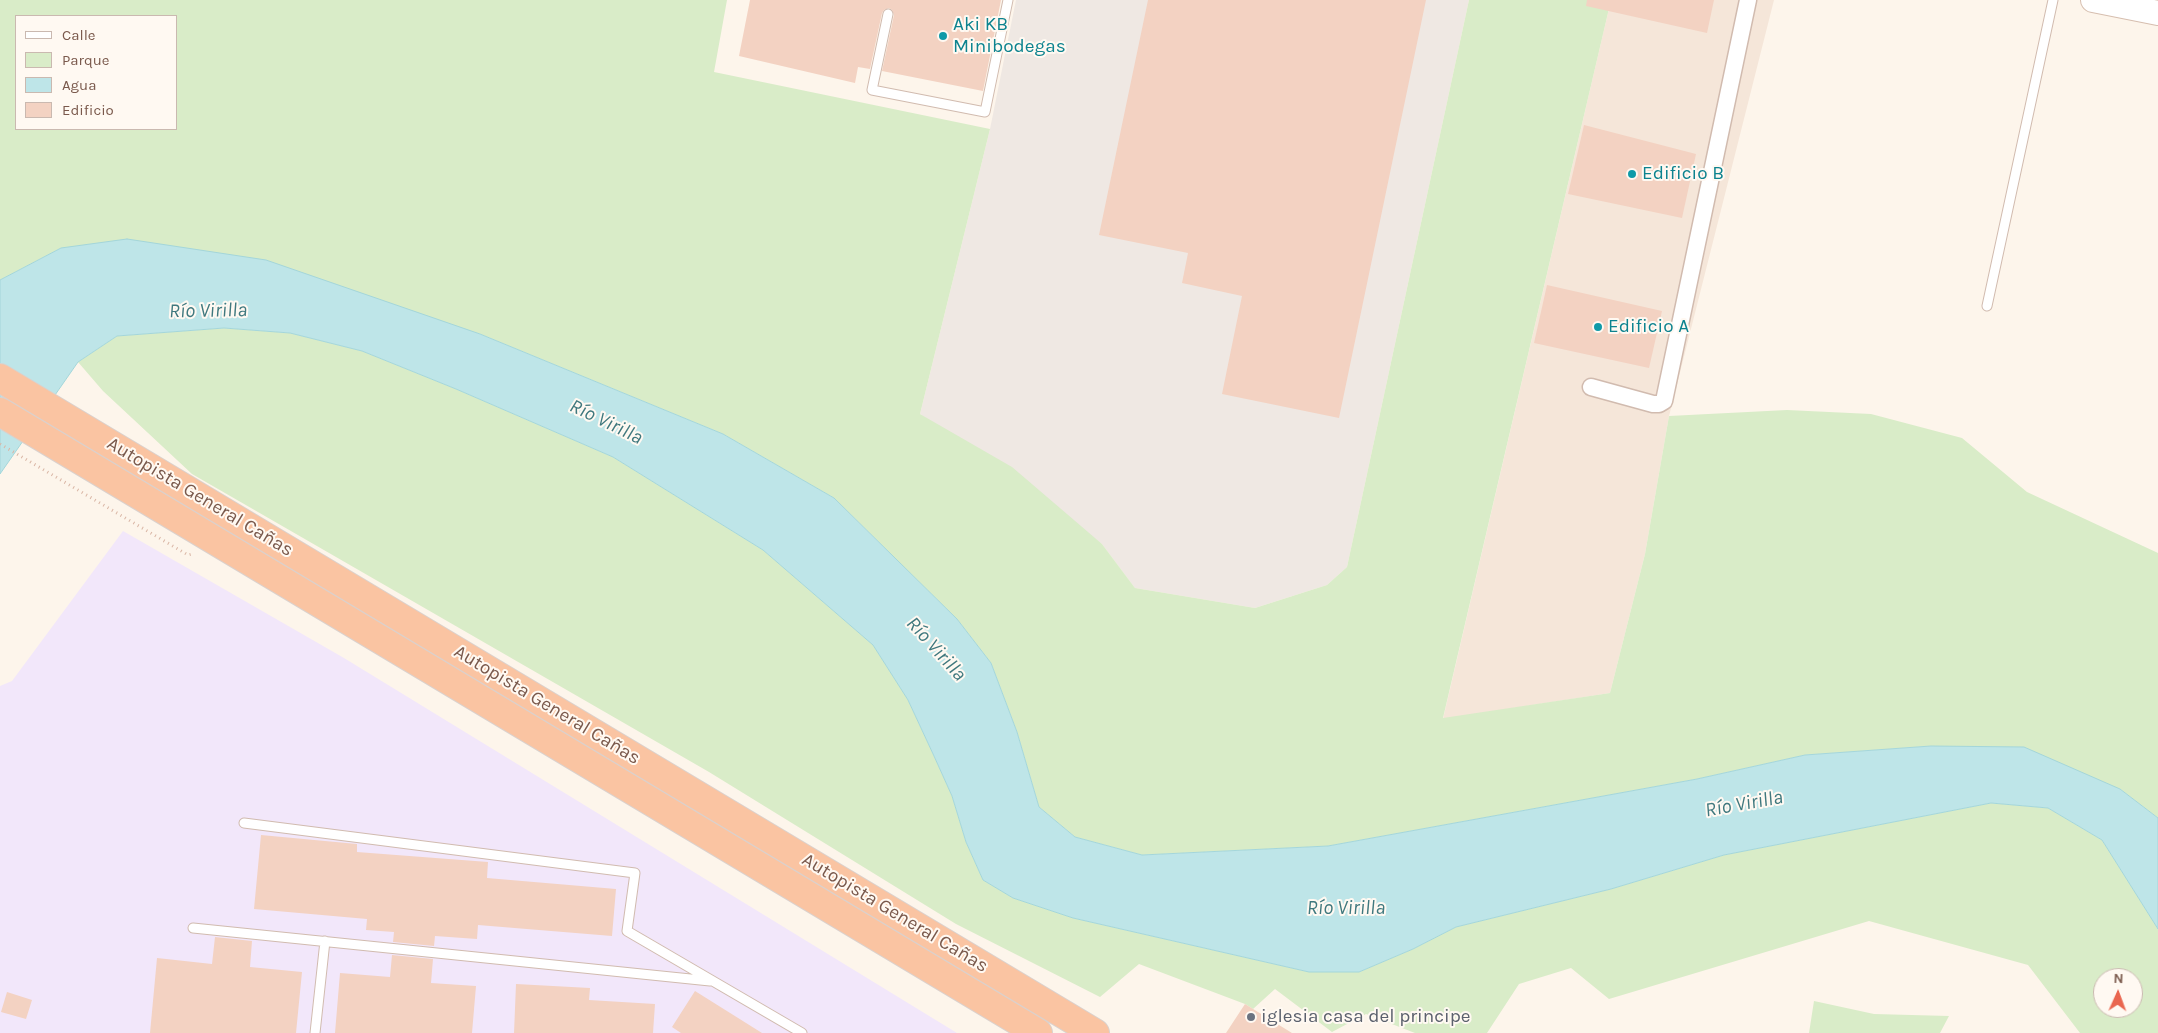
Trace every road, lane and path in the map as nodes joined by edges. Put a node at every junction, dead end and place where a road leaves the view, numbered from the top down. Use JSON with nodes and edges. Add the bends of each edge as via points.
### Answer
{"nodes":[{"id":1,"x":1008,"y":0,"type":"edge"},
{"id":2,"x":1748,"y":0,"type":"edge"},
{"id":3,"x":2052,"y":0,"type":"edge"},
{"id":4,"x":2093,"y":0,"type":"edge"},
{"id":5,"x":2158,"y":13,"type":"edge"},
{"id":6,"x":888,"y":14,"type":"dead end"},
{"id":7,"x":1987,"y":306,"type":"dead end"},
{"id":8,"x":0,"y":378,"type":"edge"},
{"id":9,"x":1591,"y":387,"type":"dead end"},
{"id":10,"x":0,"y":412,"type":"edge"},
{"id":11,"x":0,"y":444,"type":"edge"},
{"id":12,"x":193,"y":544,"type":"junction"},
{"id":13,"x":244,"y":823,"type":"dead end"},
{"id":14,"x":193,"y":928,"type":"dead end"},
{"id":15,"x":325,"y":941,"type":"junction"},
{"id":16,"x":715,"y":981,"type":"junction"},
{"id":17,"x":315,"y":1033,"type":"edge"},
{"id":18,"x":802,"y":1033,"type":"edge"},
{"id":19,"x":1038,"y":1033,"type":"edge"},
{"id":20,"x":1094,"y":1033,"type":"edge"}],
"edges":[{"from":1,"to":6,"type":"lane","via":[[985,112],[872,90]]},
{"from":2,"to":9,"type":"street","via":[[1664,401],[1653,404]]},
{"from":3,"to":7,"type":"lane"},
{"from":4,"to":5,"type":"main road"},
{"from":8,"to":20,"type":"highway","name":"Autopista General Cañas"},
{"from":10,"to":12,"type":"highway","name":"Autopista General Cañas"},
{"from":11,"to":12,"type":"path"},
{"from":12,"to":19,"type":"highway","name":"Autopista General Cañas"},
{"from":13,"to":16,"type":"lane","via":[[635,873],[627,931]]},
{"from":14,"to":15,"type":"lane"},
{"from":15,"to":16,"type":"lane"},
{"from":15,"to":17,"type":"lane"},
{"from":16,"to":18,"type":"lane"}]}
